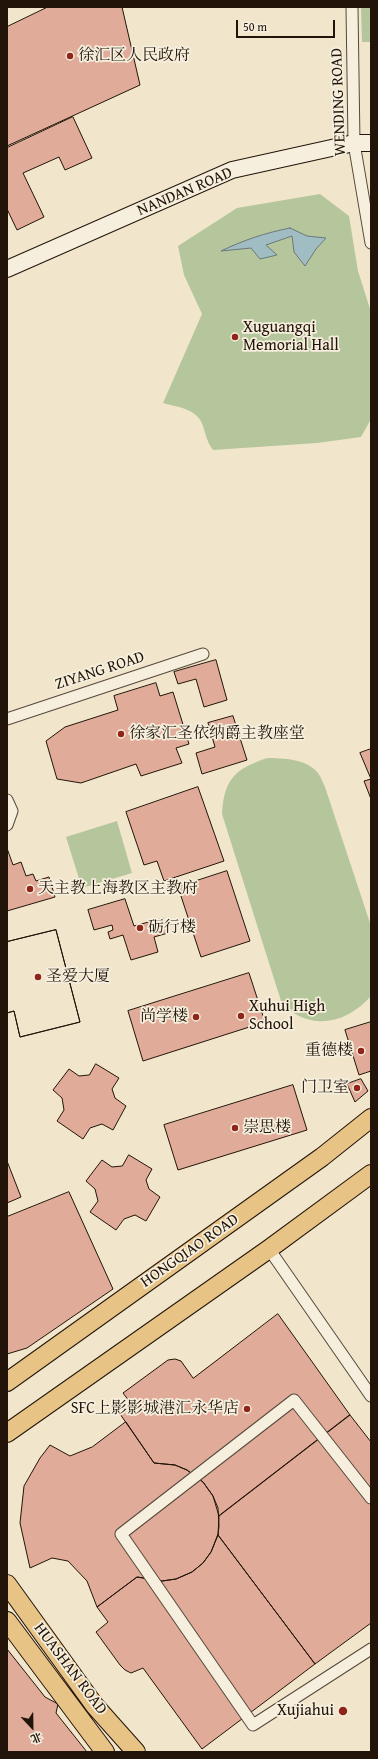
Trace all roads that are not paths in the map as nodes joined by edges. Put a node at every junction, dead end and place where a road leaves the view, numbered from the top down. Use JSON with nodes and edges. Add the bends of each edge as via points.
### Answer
{"nodes":[{"id":1,"x":352,"y":7,"type":"edge"},
{"id":2,"x":354,"y":143,"type":"junction"},
{"id":3,"x":371,"y":143,"type":"edge"},
{"id":4,"x":371,"y":243,"type":"edge"},
{"id":5,"x":7,"y":269,"type":"edge"},
{"id":6,"x":203,"y":654,"type":"dead end"},
{"id":7,"x":7,"y":719,"type":"edge"},
{"id":8,"x":7,"y":800,"type":"edge"},
{"id":9,"x":7,"y":825,"type":"edge"},
{"id":10,"x":371,"y":1118,"type":"edge"},
{"id":11,"x":371,"y":1174,"type":"edge"},
{"id":12,"x":269,"y":1250,"type":"junction"},
{"id":13,"x":7,"y":1382,"type":"edge"},
{"id":14,"x":371,"y":1396,"type":"edge"},
{"id":15,"x":7,"y":1433,"type":"edge"},
{"id":16,"x":371,"y":1498,"type":"edge"},
{"id":17,"x":7,"y":1584,"type":"edge"},
{"id":18,"x":7,"y":1621,"type":"edge"},
{"id":19,"x":7,"y":1628,"type":"edge"},
{"id":20,"x":371,"y":1648,"type":"edge"},
{"id":21,"x":36,"y":1663,"type":"junction"},
{"id":22,"x":104,"y":1752,"type":"edge"},
{"id":23,"x":136,"y":1752,"type":"edge"}],
"edges":[{"from":1,"to":2,"type":"street","name":"WENDING ROAD"},
{"from":2,"to":3,"type":"main road","name":"NANDAN ROAD"},
{"from":2,"to":4,"type":"street","name":"WENDING ROAD"},
{"from":2,"to":5,"type":"main road","name":"NANDAN ROAD","via":[[232,170]]},
{"from":6,"to":7,"type":"street","name":"ZIYANG ROAD"},
{"from":8,"to":9,"type":"street","via":[[12,811]]},
{"from":10,"to":13,"type":"main road","name":"HONGQIAO ROAD","via":[[322,1157]]},
{"from":11,"to":12,"type":"main road"},
{"from":12,"to":14,"type":"street"},
{"from":12,"to":15,"type":"main road"},
{"from":16,"to":20,"type":"street","via":[[294,1400],[121,1534],[253,1725]]},
{"from":17,"to":23,"type":"main road","name":"HUASHAN ROAD","via":[[95,1706]]},
{"from":18,"to":21,"type":"main road","name":"HUASHAN ROAD"},
{"from":19,"to":21,"type":"main road"},
{"from":21,"to":22,"type":"main road","name":"HUASHAN ROAD"}]}
